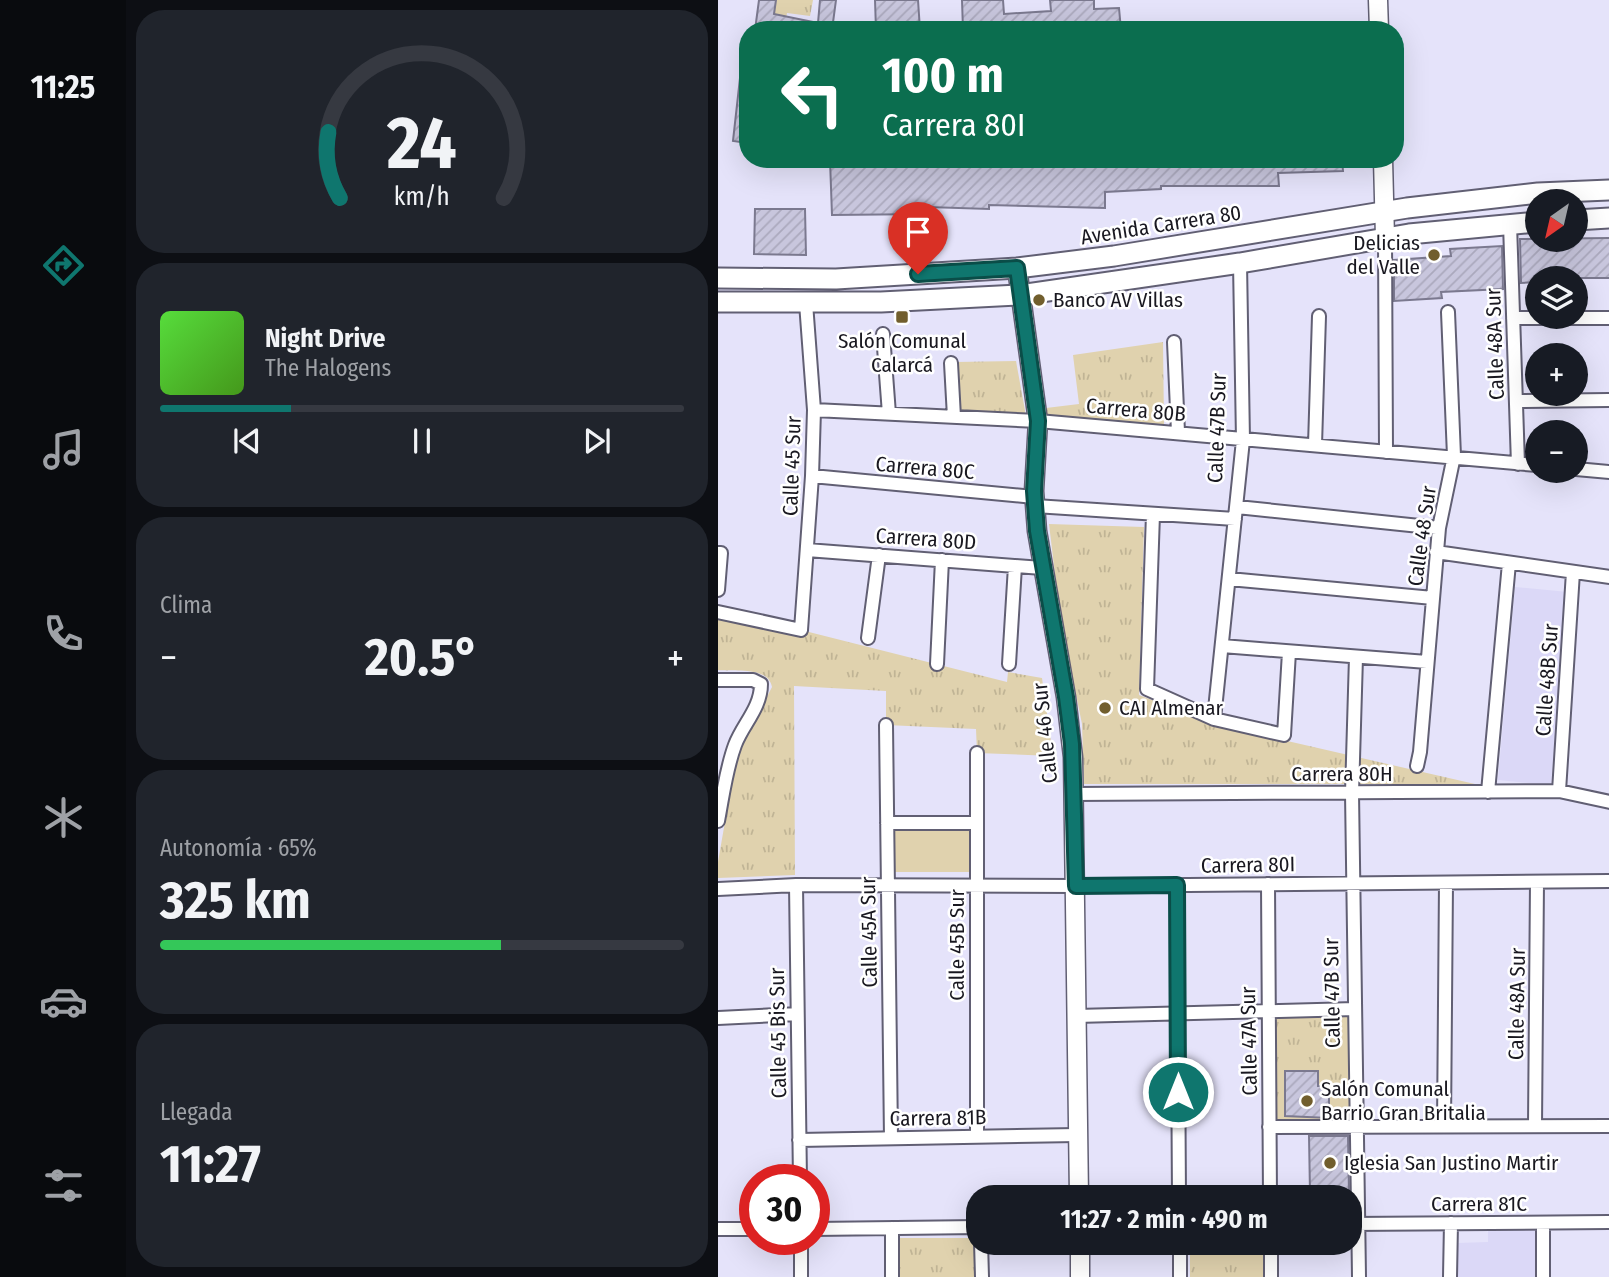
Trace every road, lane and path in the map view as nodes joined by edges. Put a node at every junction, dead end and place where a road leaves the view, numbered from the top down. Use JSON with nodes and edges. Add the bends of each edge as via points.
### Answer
{"nodes":[{"id":1,"x":1378,"y":0,"type":"edge"},
{"id":2,"x":1379,"y":21,"type":"edge"},
{"id":3,"x":1383,"y":168,"type":"edge"},
{"id":4,"x":1609,"y":190,"type":"edge"},
{"id":5,"x":1384,"y":211,"type":"junction"},
{"id":6,"x":1609,"y":218,"type":"edge"},
{"id":7,"x":1588,"y":219,"type":"edge"},
{"id":8,"x":1525,"y":223,"type":"edge"},
{"id":9,"x":1510,"y":224,"type":"junction"},
{"id":10,"x":1385,"y":238,"type":"junction"},
{"id":11,"x":1240,"y":263,"type":"junction"},
{"id":12,"x":1017,"y":268,"type":"junction"},
{"id":13,"x":718,"y":278,"type":"edge"},
{"id":14,"x":1020,"y":295,"type":"junction"},
{"id":15,"x":718,"y":302,"type":"edge"},
{"id":16,"x":806,"y":303,"type":"junction"},
{"id":17,"x":1448,"y":312,"type":"dead end"},
{"id":18,"x":1319,"y":316,"type":"dead end"},
{"id":19,"x":1514,"y":318,"type":"junction"},
{"id":20,"x":1609,"y":318,"type":"edge"},
{"id":21,"x":883,"y":334,"type":"dead end"},
{"id":22,"x":1174,"y":342,"type":"dead end"},
{"id":23,"x":951,"y":363,"type":"dead end"},
{"id":24,"x":1609,"y":400,"type":"edge"},
{"id":25,"x":1516,"y":401,"type":"junction"},
{"id":26,"x":814,"y":410,"type":"junction"},
{"id":27,"x":889,"y":414,"type":"junction"},
{"id":28,"x":954,"y":417,"type":"junction"},
{"id":29,"x":1038,"y":421,"type":"junction"},
{"id":30,"x":1178,"y":432,"type":"junction"},
{"id":31,"x":1243,"y":440,"type":"junction"},
{"id":32,"x":1315,"y":445,"type":"junction"},
{"id":33,"x":1386,"y":452,"type":"junction"},
{"id":34,"x":1454,"y":456,"type":"junction"},
{"id":35,"x":1518,"y":464,"type":"junction"},
{"id":36,"x":1525,"y":464,"type":"edge"},
{"id":37,"x":1588,"y":470,"type":"edge"},
{"id":38,"x":1609,"y":472,"type":"edge"},
{"id":39,"x":812,"y":477,"type":"junction"},
{"id":40,"x":1035,"y":502,"type":"junction"},
{"id":41,"x":1236,"y":513,"type":"junction"},
{"id":42,"x":1153,"y":514,"type":"junction"},
{"id":43,"x":1439,"y":528,"type":"junction"},
{"id":44,"x":807,"y":550,"type":"junction"},
{"id":45,"x":1437,"y":552,"type":"junction"},
{"id":46,"x":719,"y":553,"type":"edge"},
{"id":47,"x":879,"y":555,"type":"junction"},
{"id":48,"x":942,"y":560,"type":"junction"},
{"id":49,"x":1509,"y":563,"type":"junction"},
{"id":50,"x":1015,"y":565,"type":"junction"},
{"id":51,"x":1042,"y":568,"type":"junction"},
{"id":52,"x":1573,"y":572,"type":"junction"},
{"id":53,"x":1609,"y":578,"type":"edge"},
{"id":54,"x":1229,"y":579,"type":"junction"},
{"id":55,"x":718,"y":590,"type":"edge"},
{"id":56,"x":1433,"y":598,"type":"junction"},
{"id":57,"x":718,"y":612,"type":"edge"},
{"id":58,"x":868,"y":638,"type":"dead end"},
{"id":59,"x":1222,"y":646,"type":"junction"},
{"id":60,"x":1289,"y":652,"type":"junction"},
{"id":61,"x":1356,"y":657,"type":"junction"},
{"id":62,"x":1427,"y":662,"type":"junction"},
{"id":63,"x":937,"y":664,"type":"dead end"},
{"id":64,"x":1008,"y":664,"type":"dead end"},
{"id":65,"x":718,"y":680,"type":"edge"},
{"id":66,"x":1214,"y":719,"type":"junction"},
{"id":67,"x":886,"y":725,"type":"dead end"},
{"id":68,"x":976,"y":753,"type":"dead end"},
{"id":69,"x":724,"y":760,"type":"edge"},
{"id":70,"x":1417,"y":765,"type":"dead end"},
{"id":71,"x":1559,"y":791,"type":"junction"},
{"id":72,"x":1487,"y":792,"type":"junction"},
{"id":73,"x":1352,"y":793,"type":"junction"},
{"id":74,"x":1073,"y":794,"type":"junction"},
{"id":75,"x":1609,"y":802,"type":"edge"},
{"id":76,"x":718,"y":821,"type":"edge"},
{"id":77,"x":976,"y":823,"type":"junction"},
{"id":78,"x":887,"y":824,"type":"junction"},
{"id":79,"x":1609,"y":881,"type":"edge"},
{"id":80,"x":1537,"y":882,"type":"junction"},
{"id":81,"x":1353,"y":883,"type":"junction"},
{"id":82,"x":1446,"y":883,"type":"junction"},
{"id":83,"x":1268,"y":884,"type":"junction"},
{"id":84,"x":796,"y":885,"type":"junction"},
{"id":85,"x":1177,"y":885,"type":"junction"},
{"id":86,"x":888,"y":886,"type":"junction"},
{"id":87,"x":976,"y":886,"type":"junction"},
{"id":88,"x":1076,"y":886,"type":"junction"},
{"id":89,"x":718,"y":889,"type":"edge"},
{"id":90,"x":1355,"y":1009,"type":"junction"},
{"id":91,"x":1268,"y":1011,"type":"junction"},
{"id":92,"x":1177,"y":1013,"type":"junction"},
{"id":93,"x":797,"y":1014,"type":"junction"},
{"id":94,"x":1076,"y":1016,"type":"junction"},
{"id":95,"x":718,"y":1018,"type":"edge"},
{"id":96,"x":1444,"y":1126,"type":"junction"},
{"id":97,"x":1535,"y":1126,"type":"junction"},
{"id":98,"x":1609,"y":1126,"type":"edge"},
{"id":99,"x":1269,"y":1127,"type":"junction"},
{"id":100,"x":1357,"y":1127,"type":"junction"},
{"id":101,"x":1077,"y":1135,"type":"junction"},
{"id":102,"x":977,"y":1137,"type":"junction"},
{"id":103,"x":891,"y":1138,"type":"junction"},
{"id":104,"x":799,"y":1140,"type":"junction"},
{"id":105,"x":800,"y":1164,"type":"edge"},
{"id":106,"x":1079,"y":1185,"type":"edge"},
{"id":107,"x":1179,"y":1185,"type":"edge"},
{"id":108,"x":1270,"y":1185,"type":"edge"},
{"id":109,"x":1355,"y":1185,"type":"edge"},
{"id":110,"x":1609,"y":1222,"type":"edge"},
{"id":111,"x":1451,"y":1223,"type":"junction"},
{"id":112,"x":1543,"y":1223,"type":"junction"},
{"id":113,"x":1362,"y":1224,"type":"edge"},
{"id":114,"x":966,"y":1227,"type":"edge"},
{"id":115,"x":830,"y":1228,"type":"edge"},
{"id":116,"x":892,"y":1228,"type":"junction"},
{"id":117,"x":718,"y":1229,"type":"edge"},
{"id":118,"x":739,"y":1229,"type":"edge"},
{"id":119,"x":801,"y":1255,"type":"edge"},
{"id":120,"x":981,"y":1255,"type":"edge"},
{"id":121,"x":1080,"y":1255,"type":"edge"},
{"id":122,"x":1180,"y":1255,"type":"edge"},
{"id":123,"x":1271,"y":1255,"type":"edge"},
{"id":124,"x":1357,"y":1255,"type":"edge"},
{"id":125,"x":801,"y":1277,"type":"edge"},
{"id":126,"x":892,"y":1277,"type":"edge"},
{"id":127,"x":982,"y":1277,"type":"edge"},
{"id":128,"x":1080,"y":1277,"type":"edge"},
{"id":129,"x":1180,"y":1277,"type":"edge"},
{"id":130,"x":1271,"y":1277,"type":"edge"},
{"id":131,"x":1359,"y":1277,"type":"edge"},
{"id":132,"x":1450,"y":1277,"type":"edge"},
{"id":133,"x":1543,"y":1277,"type":"edge"}],
"edges":[{"from":1,"to":2,"type":"street"},
{"from":3,"to":5,"type":"street"},
{"from":4,"to":5,"type":"main road","name":"Avenida Carrera 80","via":[[1538,193]]},
{"from":5,"to":10,"type":"street"},
{"from":5,"to":12,"type":"main road","name":"Avenida Carrera 80"},
{"from":6,"to":7,"type":"main road"},
{"from":8,"to":9,"type":"main road"},
{"from":9,"to":10,"type":"main road"},
{"from":9,"to":19,"type":"street","name":"Calle 48A Sur"},
{"from":10,"to":11,"type":"main road"},
{"from":10,"to":33,"type":"street"},
{"from":11,"to":14,"type":"main road"},
{"from":11,"to":31,"type":"street","name":"Calle 47B Sur"},
{"from":12,"to":13,"type":"main road","name":"Avenida Carrera 80","via":[[836,279]]},
{"from":12,"to":14,"type":"street","name":"Calle 46 Sur"},
{"from":14,"to":16,"type":"main road"},
{"from":14,"to":29,"type":"street","name":"Calle 46 Sur"},
{"from":15,"to":16,"type":"main road"},
{"from":16,"to":26,"type":"street","name":"Calle 45 Sur"},
{"from":17,"to":34,"type":"street","name":"Calle 48 Sur"},
{"from":18,"to":32,"type":"street"},
{"from":19,"to":20,"type":"street"},
{"from":19,"to":25,"type":"street","name":"Calle 48A Sur"},
{"from":21,"to":27,"type":"street"},
{"from":22,"to":30,"type":"street"},
{"from":23,"to":28,"type":"street"},
{"from":24,"to":25,"type":"street"},
{"from":25,"to":35,"type":"street","name":"Calle 48A Sur"},
{"from":26,"to":27,"type":"street","name":"Carrera 80B"},
{"from":26,"to":39,"type":"street","name":"Calle 45 Sur"},
{"from":27,"to":28,"type":"street","name":"Carrera 80B"},
{"from":28,"to":29,"type":"street","name":"Carrera 80B"},
{"from":29,"to":30,"type":"street","name":"Carrera 80B"},
{"from":29,"to":40,"type":"street","name":"Calle 46 Sur"},
{"from":30,"to":31,"type":"street","name":"Carrera 80B"},
{"from":31,"to":32,"type":"street","name":"Carrera 80B"},
{"from":31,"to":41,"type":"street","name":"Calle 47B Sur"},
{"from":32,"to":33,"type":"street","name":"Carrera 80B"},
{"from":33,"to":34,"type":"street","name":"Carrera 80B"},
{"from":34,"to":35,"type":"street","name":"Carrera 80B"},
{"from":34,"to":43,"type":"street","name":"Calle 48 Sur"},
{"from":35,"to":36,"type":"street","name":"Carrera 80B"},
{"from":37,"to":38,"type":"street"},
{"from":39,"to":40,"type":"street","name":"Carrera 80C"},
{"from":39,"to":44,"type":"street","name":"Calle 45 Sur"},
{"from":40,"to":42,"type":"street","name":"Carrera 80C"},
{"from":40,"to":51,"type":"street","name":"Calle 46 Sur"},
{"from":41,"to":42,"type":"street","name":"Carrera 80C"},
{"from":41,"to":43,"type":"street","name":"Carrera 80C"},
{"from":41,"to":54,"type":"street","name":"Calle 47B Sur"},
{"from":42,"to":66,"type":"street","via":[[1147,689]]},
{"from":43,"to":45,"type":"street","name":"Calle 48 Sur"},
{"from":44,"to":47,"type":"street","name":"Carrera 80D"},
{"from":44,"to":57,"type":"street","name":"Calle 45 Sur","via":[[801,630]]},
{"from":45,"to":49,"type":"street"},
{"from":45,"to":56,"type":"street","name":"Calle 48 Sur"},
{"from":46,"to":55,"type":"street"},
{"from":47,"to":48,"type":"street","name":"Carrera 80D"},
{"from":47,"to":58,"type":"street"},
{"from":48,"to":50,"type":"street","name":"Carrera 80D"},
{"from":48,"to":63,"type":"street"},
{"from":49,"to":52,"type":"street"},
{"from":49,"to":72,"type":"street"},
{"from":50,"to":51,"type":"street","name":"Carrera 80D"},
{"from":50,"to":64,"type":"street"},
{"from":51,"to":74,"type":"street","name":"Calle 46 Sur","via":[[1066,697]]},
{"from":52,"to":53,"type":"street"},
{"from":52,"to":71,"type":"street","name":"Calle 48B Sur"},
{"from":54,"to":56,"type":"street"},
{"from":54,"to":59,"type":"street","name":"Calle 47B Sur"},
{"from":56,"to":62,"type":"street","name":"Calle 48 Sur"},
{"from":59,"to":60,"type":"street"},
{"from":59,"to":66,"type":"street","name":"Calle 47B Sur"},
{"from":60,"to":61,"type":"street"},
{"from":60,"to":66,"type":"street","via":[[1284,735]]},
{"from":61,"to":62,"type":"street"},
{"from":61,"to":73,"type":"street","name":"Calle 47B Sur"},
{"from":62,"to":70,"type":"street","name":"Calle 48 Sur"},
{"from":65,"to":69,"type":"street","via":[[761,684],[758,703]]},
{"from":67,"to":78,"type":"street","name":"Calle 45A Sur"},
{"from":68,"to":77,"type":"street","name":"Calle 45B Sur"},
{"from":69,"to":76,"type":"street"},
{"from":71,"to":72,"type":"street","name":"Carrera 80H"},
{"from":71,"to":75,"type":"street","name":"Carrera 80H"},
{"from":72,"to":73,"type":"street","name":"Carrera 80H"},
{"from":73,"to":74,"type":"street","name":"Carrera 80H"},
{"from":73,"to":81,"type":"street","name":"Calle 47B Sur"},
{"from":74,"to":88,"type":"street","name":"Calle 46 Sur"},
{"from":77,"to":78,"type":"street"},
{"from":77,"to":87,"type":"street","name":"Calle 45B Sur"},
{"from":78,"to":86,"type":"street","name":"Calle 45A Sur"},
{"from":79,"to":80,"type":"street","name":"Carrera 80I"},
{"from":80,"to":82,"type":"street","name":"Carrera 80I"},
{"from":80,"to":97,"type":"street","name":"Calle 48A Sur"},
{"from":81,"to":82,"type":"street","name":"Carrera 80I"},
{"from":81,"to":83,"type":"street","name":"Carrera 80I"},
{"from":81,"to":90,"type":"street","name":"Calle 47B Sur"},
{"from":82,"to":96,"type":"street"},
{"from":83,"to":85,"type":"street","name":"Carrera 80I"},
{"from":83,"to":91,"type":"street","name":"Calle 47A Sur"},
{"from":84,"to":86,"type":"street","name":"Carrera 80I"},
{"from":84,"to":89,"type":"street","name":"Carrera 80I"},
{"from":84,"to":93,"type":"street","name":"Calle 45 Bis Sur"},
{"from":85,"to":88,"type":"street","name":"Carrera 80I"},
{"from":85,"to":92,"type":"street"},
{"from":86,"to":87,"type":"street","name":"Carrera 80I"},
{"from":86,"to":103,"type":"street","name":"Calle 45A Sur"},
{"from":87,"to":88,"type":"street","name":"Carrera 80I"},
{"from":87,"to":102,"type":"street","name":"Calle 45B Sur"},
{"from":88,"to":94,"type":"street","name":"Calle 46 Sur"},
{"from":90,"to":91,"type":"street"},
{"from":90,"to":100,"type":"street","name":"Calle 47B Sur"},
{"from":91,"to":92,"type":"street"},
{"from":91,"to":99,"type":"street","name":"Calle 47A Sur"},
{"from":92,"to":94,"type":"street"},
{"from":92,"to":107,"type":"street"},
{"from":93,"to":95,"type":"street"},
{"from":93,"to":104,"type":"street","name":"Calle 45 Bis Sur"},
{"from":94,"to":101,"type":"street","name":"Calle 46 Sur"},
{"from":96,"to":97,"type":"street"},
{"from":96,"to":100,"type":"street"},
{"from":97,"to":98,"type":"street"},
{"from":99,"to":100,"type":"street"},
{"from":99,"to":108,"type":"street","name":"Calle 47A Sur"},
{"from":100,"to":109,"type":"street","name":"Calle 47B Sur"},
{"from":101,"to":102,"type":"street","name":"Carrera 81B"},
{"from":101,"to":106,"type":"street","name":"Calle 46 Sur"},
{"from":102,"to":103,"type":"street","name":"Carrera 81B"},
{"from":103,"to":104,"type":"street","name":"Carrera 81B"},
{"from":104,"to":105,"type":"street","name":"Calle 45 Bis Sur"},
{"from":110,"to":112,"type":"street","name":"Carrera 81C"},
{"from":111,"to":112,"type":"street","name":"Carrera 81C"},
{"from":111,"to":113,"type":"street","name":"Carrera 81C"},
{"from":111,"to":132,"type":"street"},
{"from":112,"to":133,"type":"street"},
{"from":114,"to":116,"type":"street"},
{"from":115,"to":116,"type":"street"},
{"from":116,"to":126,"type":"street"},
{"from":117,"to":118,"type":"street"},
{"from":119,"to":125,"type":"street"},
{"from":120,"to":127,"type":"street"},
{"from":121,"to":128,"type":"street"},
{"from":122,"to":129,"type":"street"},
{"from":123,"to":130,"type":"street"},
{"from":124,"to":131,"type":"street","name":"Calle 47B Sur"}]}
